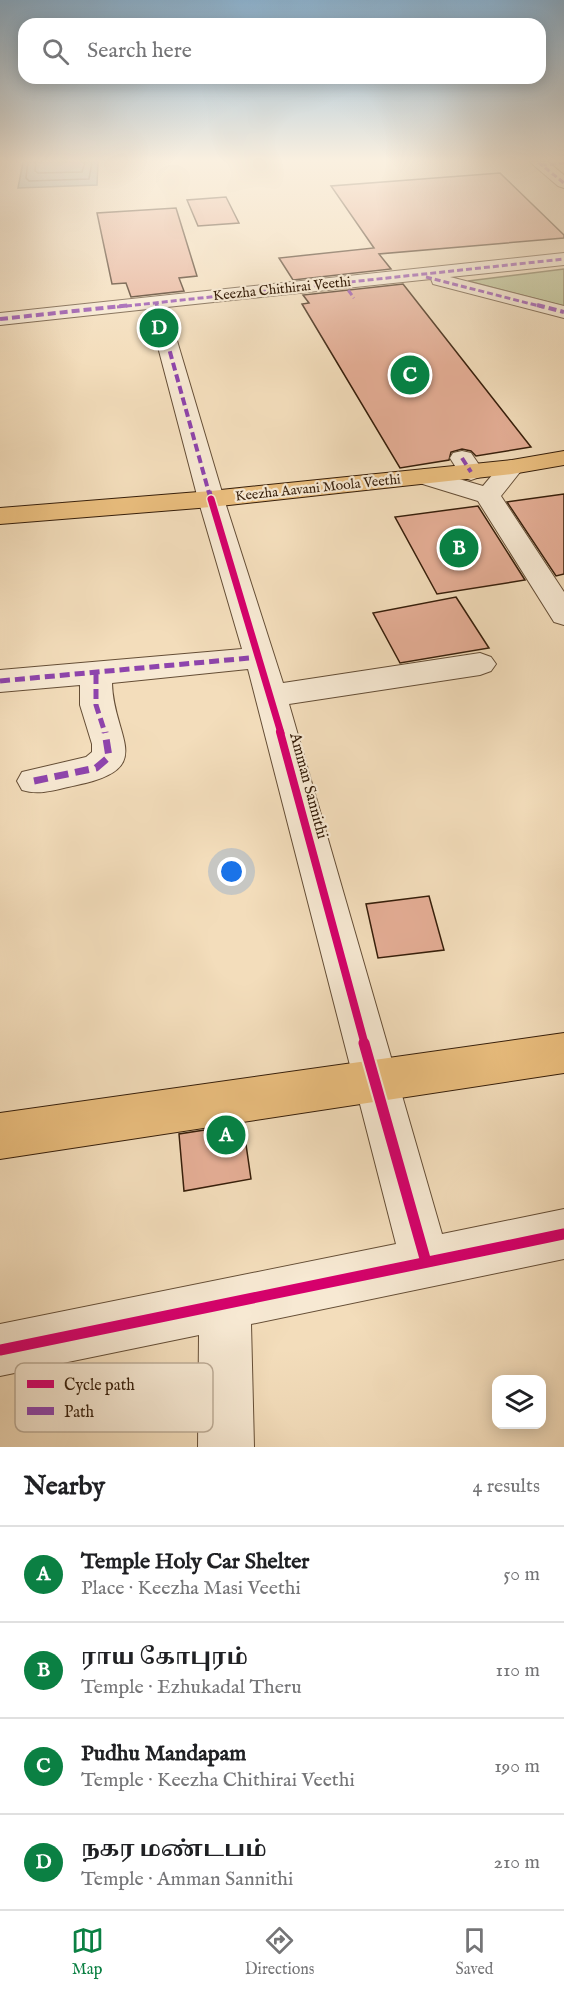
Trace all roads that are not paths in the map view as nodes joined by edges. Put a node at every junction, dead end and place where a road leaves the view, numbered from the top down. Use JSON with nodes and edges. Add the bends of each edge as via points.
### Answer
{"nodes":[{"id":1,"x":564,"y":259,"type":"edge"},
{"id":2,"x":418,"y":275,"type":"junction"},
{"id":3,"x":156,"y":302,"type":"junction"},
{"id":4,"x":564,"y":312,"type":"edge"},
{"id":5,"x":0,"y":319,"type":"edge"},
{"id":6,"x":564,"y":458,"type":"edge"},
{"id":7,"x":512,"y":467,"type":"junction"},
{"id":8,"x":425,"y":477,"type":"junction"},
{"id":9,"x":488,"y":496,"type":"junction"},
{"id":10,"x":211,"y":499,"type":"junction"},
{"id":11,"x":0,"y":516,"type":"edge"},
{"id":12,"x":564,"y":615,"type":"edge"},
{"id":13,"x":260,"y":657,"type":"junction"},
{"id":14,"x":480,"y":664,"type":"dead end"},
{"id":15,"x":96,"y":674,"type":"junction"},
{"id":16,"x":0,"y":681,"type":"edge"},
{"id":17,"x":270,"y":696,"type":"junction"},
{"id":18,"x":34,"y":781,"type":"dead end"},
{"id":19,"x":564,"y":1053,"type":"edge"},
{"id":20,"x":374,"y":1081,"type":"junction"},
{"id":21,"x":0,"y":1136,"type":"edge"},
{"id":22,"x":564,"y":1234,"type":"edge"},
{"id":23,"x":426,"y":1262,"type":"junction"},
{"id":24,"x":225,"y":1304,"type":"junction"},
{"id":25,"x":0,"y":1350,"type":"edge"},
{"id":26,"x":226,"y":1447,"type":"edge"}],
"edges":[{"from":1,"to":2,"type":"street","name":"Keezha Chithirai Veethi"},
{"from":2,"to":3,"type":"street","name":"Keezha Chithirai Veethi","via":[[349,291]]},
{"from":2,"to":4,"type":"street"},
{"from":3,"to":5,"type":"street","name":"Keezha Chithirai Veethi"},
{"from":3,"to":10,"type":"street","name":"Amman Sannithi"},
{"from":6,"to":7,"type":"main road","name":"Keezha Aavani Moola Veethi"},
{"from":7,"to":8,"type":"main road","name":"Keezha Aavani Moola Veethi","via":[[466,465]]},
{"from":7,"to":9,"type":"street"},
{"from":8,"to":9,"type":"street"},
{"from":8,"to":10,"type":"main road","name":"Keezha Aavani Moola Veethi"},
{"from":9,"to":12,"type":"street"},
{"from":10,"to":11,"type":"main road","name":"Keezha Aavani Moola Veethi"},
{"from":10,"to":13,"type":"street","name":"Amman Sannithi"},
{"from":13,"to":15,"type":"street"},
{"from":13,"to":17,"type":"street","name":"Amman Sannithi"},
{"from":14,"to":17,"type":"street"},
{"from":15,"to":16,"type":"street"},
{"from":15,"to":18,"type":"street","via":[[96,705],[109,744],[109,757],[96,768]]},
{"from":17,"to":20,"type":"street","name":"Amman Sannithi"},
{"from":19,"to":20,"type":"main road"},
{"from":20,"to":21,"type":"main road"},
{"from":20,"to":23,"type":"street","name":"Amman Sannithi"},
{"from":22,"to":23,"type":"street"},
{"from":23,"to":24,"type":"street"},
{"from":24,"to":25,"type":"street"},
{"from":24,"to":26,"type":"street"}]}
